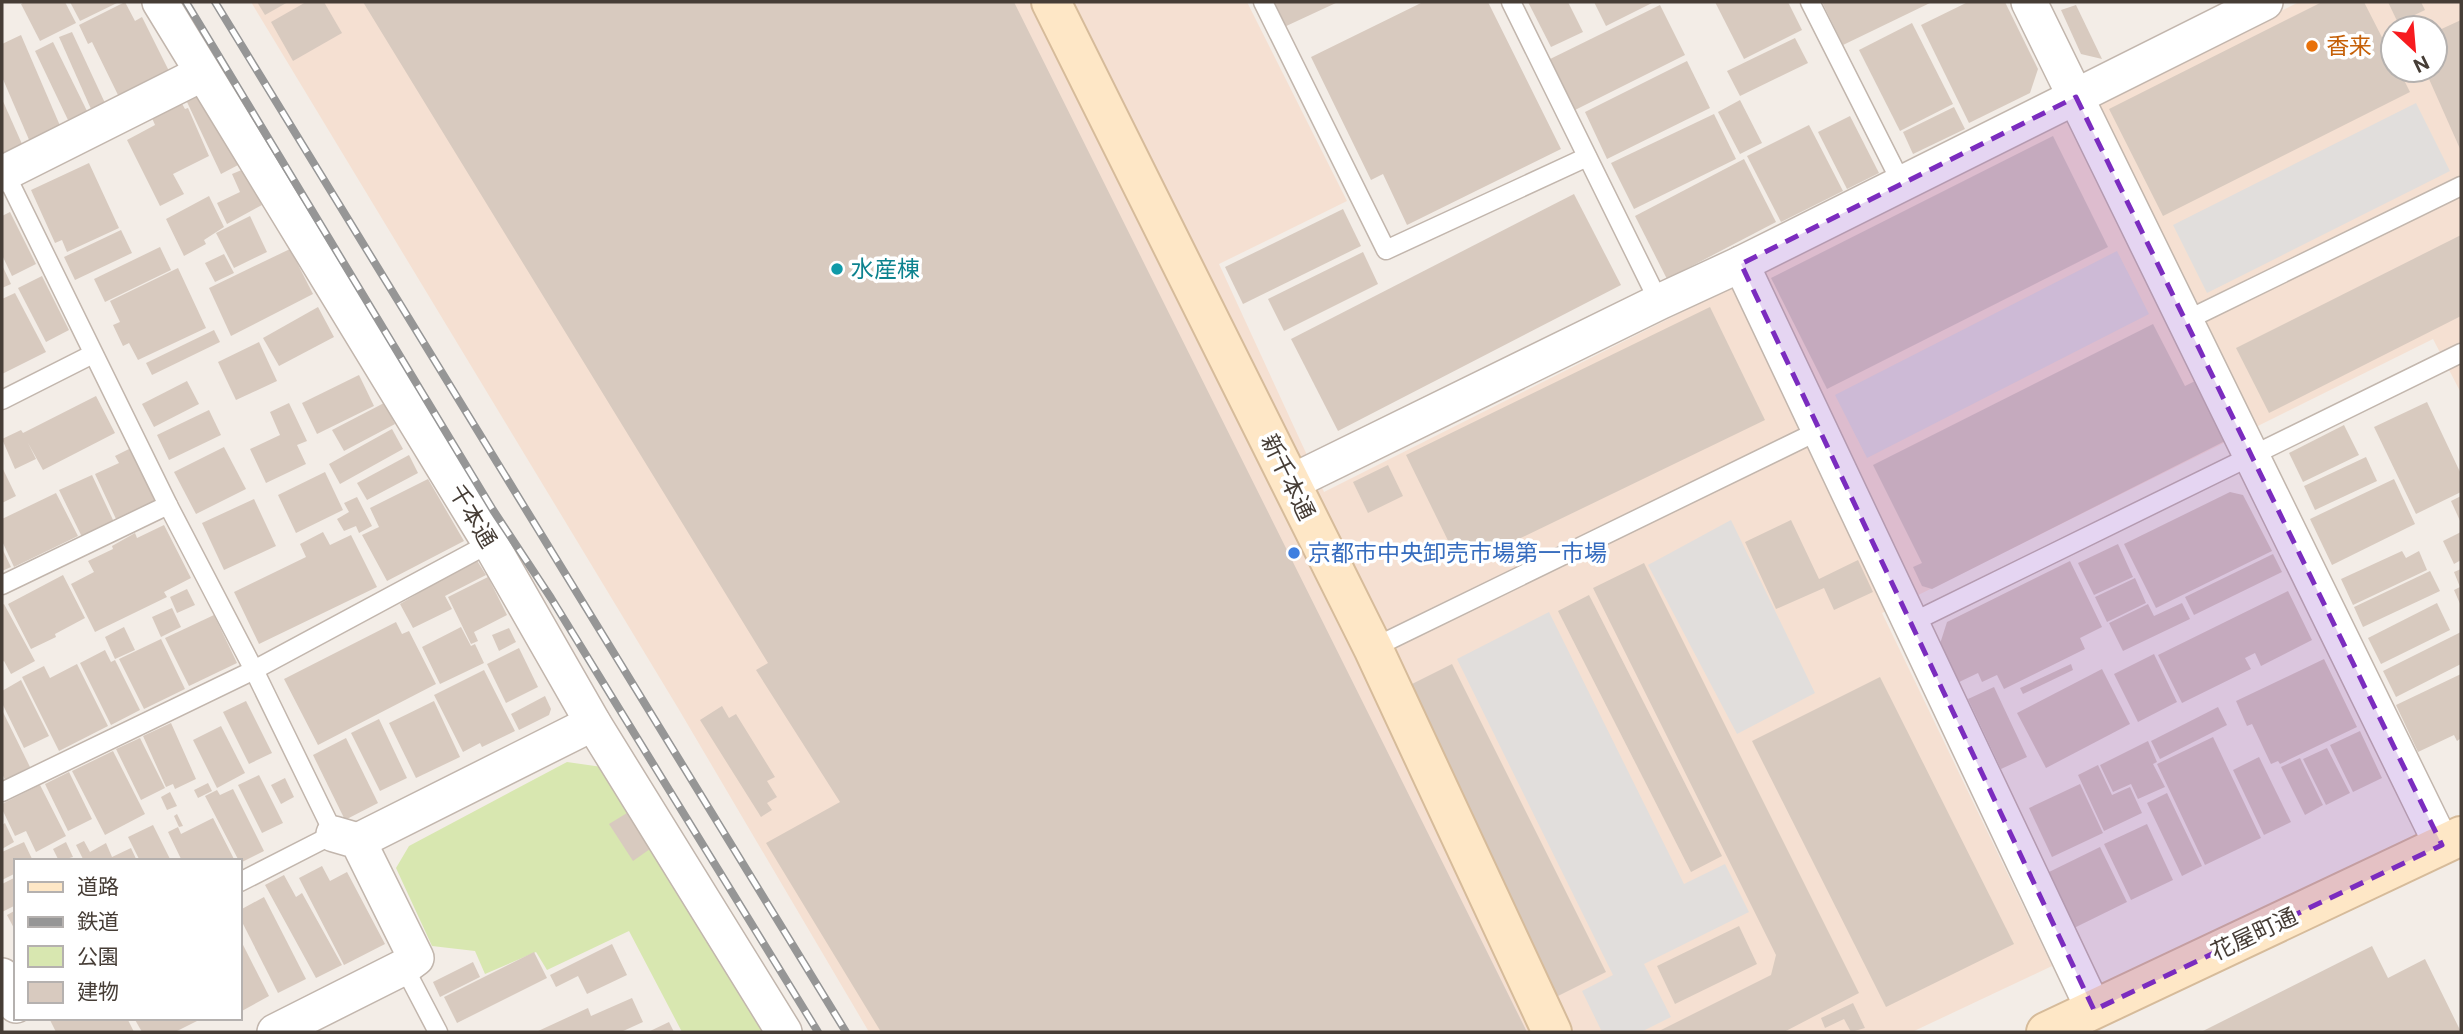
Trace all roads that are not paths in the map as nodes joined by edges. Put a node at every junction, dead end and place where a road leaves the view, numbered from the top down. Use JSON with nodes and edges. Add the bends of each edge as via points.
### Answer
{"nodes":[{"id":1,"x":160,"y":2,"type":"edge"},
{"id":2,"x":1051,"y":2,"type":"edge"},
{"id":3,"x":1264,"y":2,"type":"edge"},
{"id":4,"x":1511,"y":2,"type":"edge"},
{"id":5,"x":1810,"y":2,"type":"edge"},
{"id":6,"x":2029,"y":2,"type":"edge"},
{"id":7,"x":2265,"y":2,"type":"edge"},
{"id":8,"x":203,"y":73,"type":"junction"},
{"id":9,"x":2076,"y":97,"type":"junction"},
{"id":10,"x":1587,"y":157,"type":"junction"},
{"id":11,"x":3,"y":174,"type":"edge"},
{"id":12,"x":1902,"y":184,"type":"junction"},
{"id":13,"x":2461,"y":186,"type":"edge"},
{"id":14,"x":1741,"y":264,"type":"junction"},
{"id":15,"x":1659,"y":302,"type":"junction"},
{"id":16,"x":2185,"y":321,"type":"junction"},
{"id":17,"x":2461,"y":353,"type":"edge"},
{"id":18,"x":93,"y":354,"type":"junction"},
{"id":19,"x":2,"y":400,"type":"edge"},
{"id":20,"x":1820,"y":430,"type":"junction"},
{"id":21,"x":2251,"y":456,"type":"junction"},
{"id":22,"x":1292,"y":482,"type":"junction"},
{"id":23,"x":168,"y":505,"type":"junction"},
{"id":24,"x":490,"y":543,"type":"junction"},
{"id":25,"x":2,"y":585,"type":"edge"},
{"id":26,"x":1911,"y":623,"type":"junction"},
{"id":27,"x":1373,"y":648,"type":"junction"},
{"id":28,"x":254,"y":670,"type":"junction"},
{"id":29,"x":593,"y":723,"type":"junction"},
{"id":30,"x":2,"y":792,"type":"edge"},
{"id":31,"x":346,"y":837,"type":"junction"},
{"id":32,"x":2452,"y":840,"type":"edge"},
{"id":33,"x":242,"y":881,"type":"edge"},
{"id":34,"x":404,"y":967,"type":"junction"},
{"id":35,"x":2094,"y":1010,"type":"junction"},
{"id":36,"x":275,"y":1032,"type":"edge"},
{"id":37,"x":438,"y":1032,"type":"edge"},
{"id":38,"x":784,"y":1032,"type":"edge"},
{"id":39,"x":1552,"y":1032,"type":"edge"},
{"id":40,"x":2046,"y":1032,"type":"edge"}],
"edges":[{"from":1,"to":8,"type":"street","name":"千本通"},
{"from":2,"to":22,"type":"street","name":"新千本通"},
{"from":3,"to":10,"type":"lane","via":[[1386,250]]},
{"from":4,"to":10,"type":"lane"},
{"from":5,"to":12,"type":"lane"},
{"from":6,"to":9,"type":"street"},
{"from":7,"to":9,"type":"street"},
{"from":8,"to":11,"type":"street"},
{"from":8,"to":24,"type":"street","name":"千本通"},
{"from":9,"to":12,"type":"street"},
{"from":9,"to":16,"type":"street"},
{"from":10,"to":15,"type":"lane"},
{"from":11,"to":18,"type":"lane"},
{"from":12,"to":14,"type":"street"},
{"from":13,"to":16,"type":"lane"},
{"from":14,"to":15,"type":"street"},
{"from":14,"to":20,"type":"street"},
{"from":15,"to":22,"type":"street"},
{"from":16,"to":21,"type":"street"},
{"from":17,"to":21,"type":"lane"},
{"from":18,"to":19,"type":"lane"},
{"from":18,"to":23,"type":"lane"},
{"from":20,"to":26,"type":"street"},
{"from":20,"to":27,"type":"lane"},
{"from":21,"to":26,"type":"lane"},
{"from":21,"to":32,"type":"street"},
{"from":22,"to":27,"type":"street","name":"新千本通"},
{"from":23,"to":25,"type":"lane"},
{"from":23,"to":28,"type":"lane"},
{"from":24,"to":28,"type":"lane"},
{"from":24,"to":29,"type":"street","name":"千本通"},
{"from":26,"to":35,"type":"street"},
{"from":27,"to":39,"type":"street","name":"新千本通"},
{"from":28,"to":30,"type":"lane"},
{"from":28,"to":31,"type":"lane"},
{"from":29,"to":31,"type":"street"},
{"from":29,"to":38,"type":"street","name":"千本通"},
{"from":31,"to":33,"type":"lane"},
{"from":31,"to":34,"type":"street","via":[[416,958]]},
{"from":32,"to":35,"type":"street","name":"花屋町通"},
{"from":34,"to":36,"type":"street"},
{"from":34,"to":37,"type":"lane"},
{"from":35,"to":40,"type":"street","name":"花屋町通"}]}
